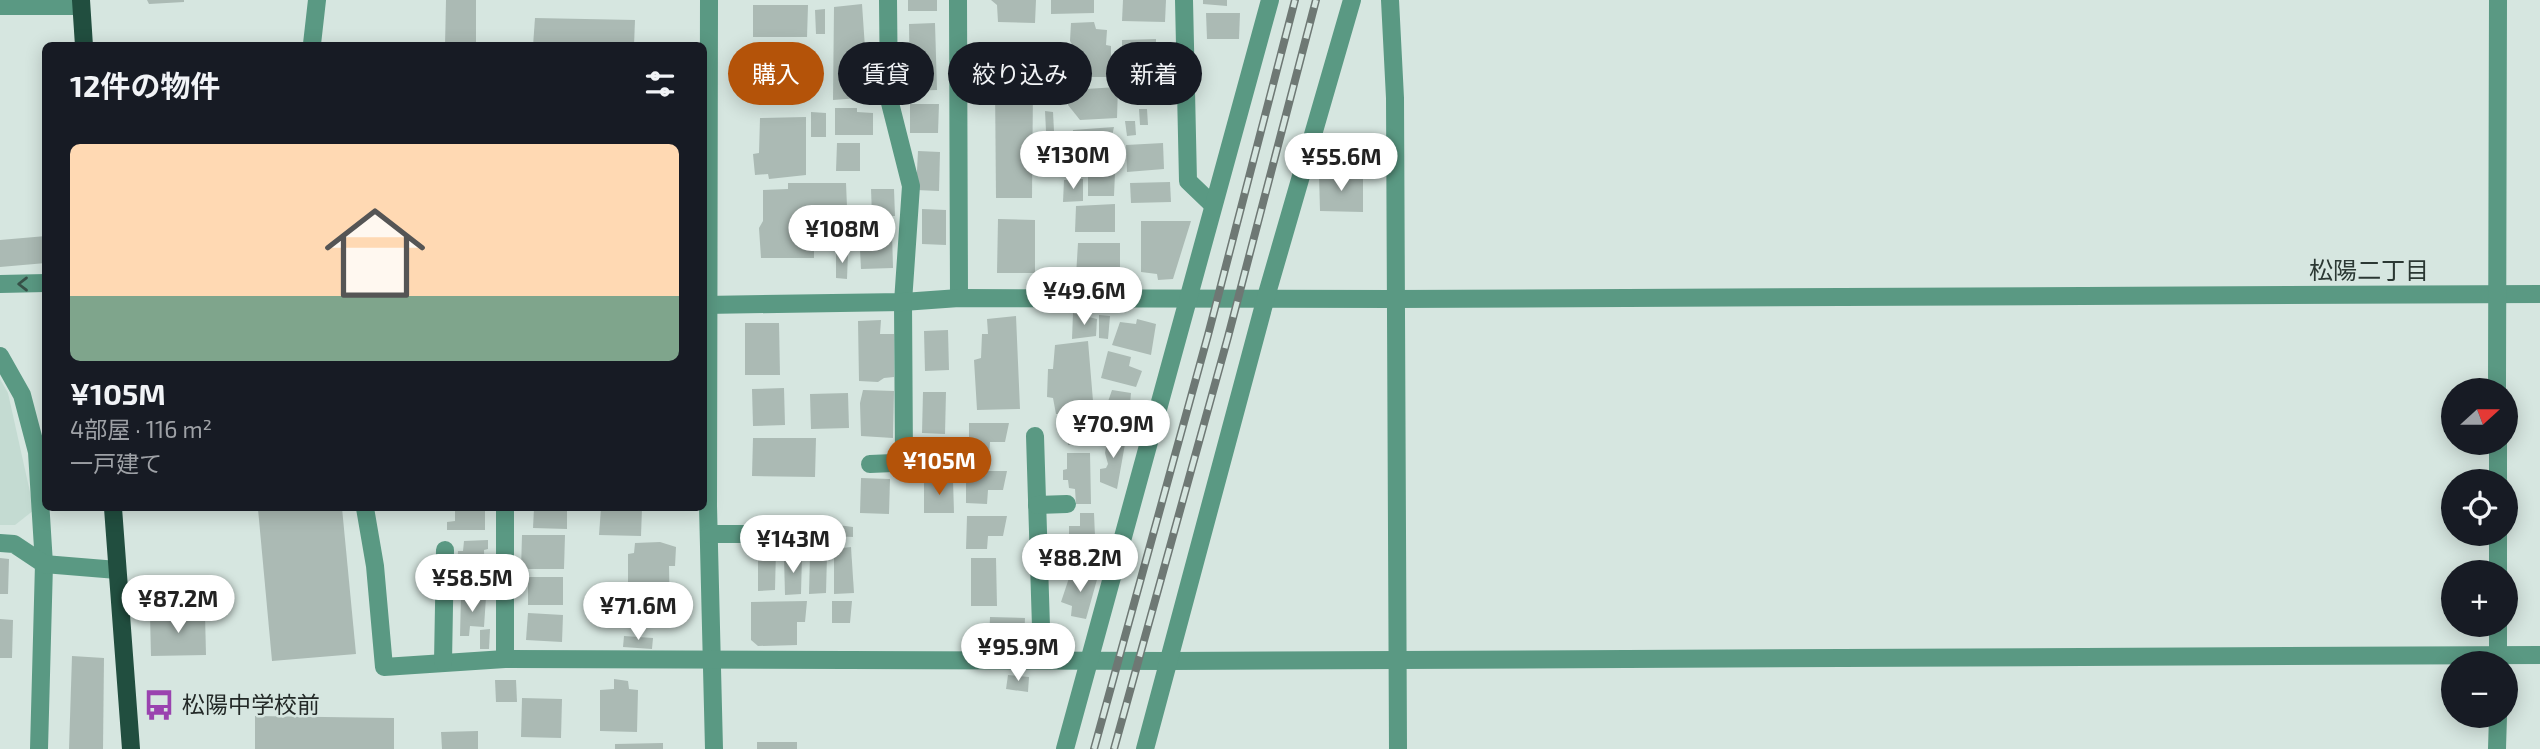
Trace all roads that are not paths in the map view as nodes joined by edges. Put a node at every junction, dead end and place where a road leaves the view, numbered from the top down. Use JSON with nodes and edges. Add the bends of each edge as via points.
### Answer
{"nodes":[{"id":1,"x":317,"y":0,"type":"edge"},
{"id":2,"x":709,"y":0,"type":"edge"},
{"id":3,"x":888,"y":0,"type":"edge"},
{"id":4,"x":958,"y":0,"type":"edge"},
{"id":5,"x":1184,"y":0,"type":"edge"},
{"id":6,"x":1270,"y":0,"type":"edge"},
{"id":7,"x":1352,"y":0,"type":"edge"},
{"id":8,"x":1390,"y":0,"type":"edge"},
{"id":9,"x":2498,"y":0,"type":"edge"},
{"id":10,"x":81,"y":3,"type":"edge"},
{"id":11,"x":0,"y":5,"type":"edge"},
{"id":12,"x":84,"y":42,"type":"edge"},
{"id":13,"x":312,"y":42,"type":"edge"},
{"id":14,"x":707,"y":203,"type":"edge"},
{"id":15,"x":1213,"y":205,"type":"junction"},
{"id":16,"x":42,"y":283,"type":"edge"},
{"id":17,"x":0,"y":284,"type":"edge"},
{"id":18,"x":2497,"y":294,"type":"junction"},
{"id":19,"x":2540,"y":294,"type":"edge"},
{"id":20,"x":1266,"y":297,"type":"junction"},
{"id":21,"x":959,"y":298,"type":"junction"},
{"id":22,"x":1189,"y":299,"type":"junction"},
{"id":23,"x":1394,"y":299,"type":"junction"},
{"id":24,"x":904,"y":302,"type":"junction"},
{"id":25,"x":707,"y":305,"type":"edge"},
{"id":26,"x":0,"y":356,"type":"edge"},
{"id":27,"x":2497,"y":378,"type":"edge"},
{"id":28,"x":1035,"y":436,"type":"dead end"},
{"id":29,"x":940,"y":461,"type":"dead end"},
{"id":30,"x":904,"y":462,"type":"junction"},
{"id":31,"x":870,"y":464,"type":"dead end"},
{"id":32,"x":1067,"y":504,"type":"dead end"},
{"id":33,"x":1037,"y":505,"type":"junction"},
{"id":34,"x":113,"y":511,"type":"edge"},
{"id":35,"x":366,"y":511,"type":"edge"},
{"id":36,"x":505,"y":511,"type":"edge"},
{"id":37,"x":707,"y":511,"type":"edge"},
{"id":38,"x":709,"y":534,"type":"junction"},
{"id":39,"x":822,"y":534,"type":"dead end"},
{"id":40,"x":0,"y":543,"type":"edge"},
{"id":41,"x":445,"y":550,"type":"dead end"},
{"id":42,"x":44,"y":564,"type":"junction"},
{"id":43,"x":117,"y":570,"type":"junction"},
{"id":44,"x":2540,"y":655,"type":"edge"},
{"id":45,"x":2518,"y":657,"type":"edge"},
{"id":46,"x":505,"y":659,"type":"junction"},
{"id":47,"x":713,"y":659,"type":"junction"},
{"id":48,"x":1042,"y":659,"type":"junction"},
{"id":49,"x":1398,"y":659,"type":"junction"},
{"id":50,"x":2441,"y":659,"type":"edge"},
{"id":51,"x":1089,"y":660,"type":"junction"},
{"id":52,"x":1169,"y":661,"type":"junction"},
{"id":53,"x":443,"y":662,"type":"junction"},
{"id":54,"x":2498,"y":728,"type":"edge"},
{"id":55,"x":39,"y":749,"type":"edge"},
{"id":56,"x":131,"y":749,"type":"edge"},
{"id":57,"x":714,"y":749,"type":"edge"},
{"id":58,"x":1065,"y":749,"type":"edge"},
{"id":59,"x":1146,"y":749,"type":"edge"},
{"id":60,"x":1398,"y":749,"type":"edge"},
{"id":61,"x":2497,"y":749,"type":"edge"}],
"edges":[{"from":1,"to":13,"type":"street"},
{"from":2,"to":14,"type":"street"},
{"from":3,"to":24,"type":"street","via":[[889,99],[911,186]]},
{"from":4,"to":21,"type":"street"},
{"from":5,"to":15,"type":"street","via":[[1188,181]]},
{"from":6,"to":15,"type":"street"},
{"from":7,"to":20,"type":"street"},
{"from":8,"to":23,"type":"street","via":[[1395,98]]},
{"from":9,"to":18,"type":"street"},
{"from":10,"to":11,"type":"street"},
{"from":10,"to":12,"type":"main road"},
{"from":15,"to":22,"type":"street"},
{"from":16,"to":17,"type":"street","one_way":true},
{"from":18,"to":19,"type":"street"},
{"from":18,"to":23,"type":"street"},
{"from":18,"to":27,"type":"street"},
{"from":20,"to":22,"type":"street"},
{"from":20,"to":23,"type":"street"},
{"from":20,"to":52,"type":"street"},
{"from":21,"to":22,"type":"street"},
{"from":21,"to":24,"type":"street"},
{"from":22,"to":51,"type":"street"},
{"from":23,"to":49,"type":"street"},
{"from":24,"to":25,"type":"street"},
{"from":24,"to":30,"type":"street"},
{"from":26,"to":42,"type":"street","via":[[22,395],[37,452]]},
{"from":28,"to":33,"type":"street"},
{"from":29,"to":30,"type":"street"},
{"from":30,"to":31,"type":"street"},
{"from":32,"to":33,"type":"street"},
{"from":33,"to":48,"type":"street"},
{"from":34,"to":43,"type":"main road"},
{"from":35,"to":53,"type":"street","via":[[384,667]]},
{"from":36,"to":46,"type":"street"},
{"from":37,"to":38,"type":"street"},
{"from":38,"to":39,"type":"street"},
{"from":38,"to":47,"type":"street"},
{"from":40,"to":42,"type":"street","via":[[14,544]]},
{"from":41,"to":53,"type":"street"},
{"from":42,"to":43,"type":"street"},
{"from":42,"to":55,"type":"street"},
{"from":43,"to":56,"type":"main road"},
{"from":44,"to":45,"type":"street"},
{"from":46,"to":47,"type":"street"},
{"from":46,"to":53,"type":"street"},
{"from":47,"to":48,"type":"street"},
{"from":47,"to":57,"type":"street"},
{"from":48,"to":51,"type":"street"},
{"from":49,"to":50,"type":"street"},
{"from":49,"to":52,"type":"street"},
{"from":49,"to":60,"type":"street"},
{"from":51,"to":52,"type":"street"},
{"from":51,"to":58,"type":"street"},
{"from":52,"to":59,"type":"street"},
{"from":54,"to":61,"type":"street"}]}
